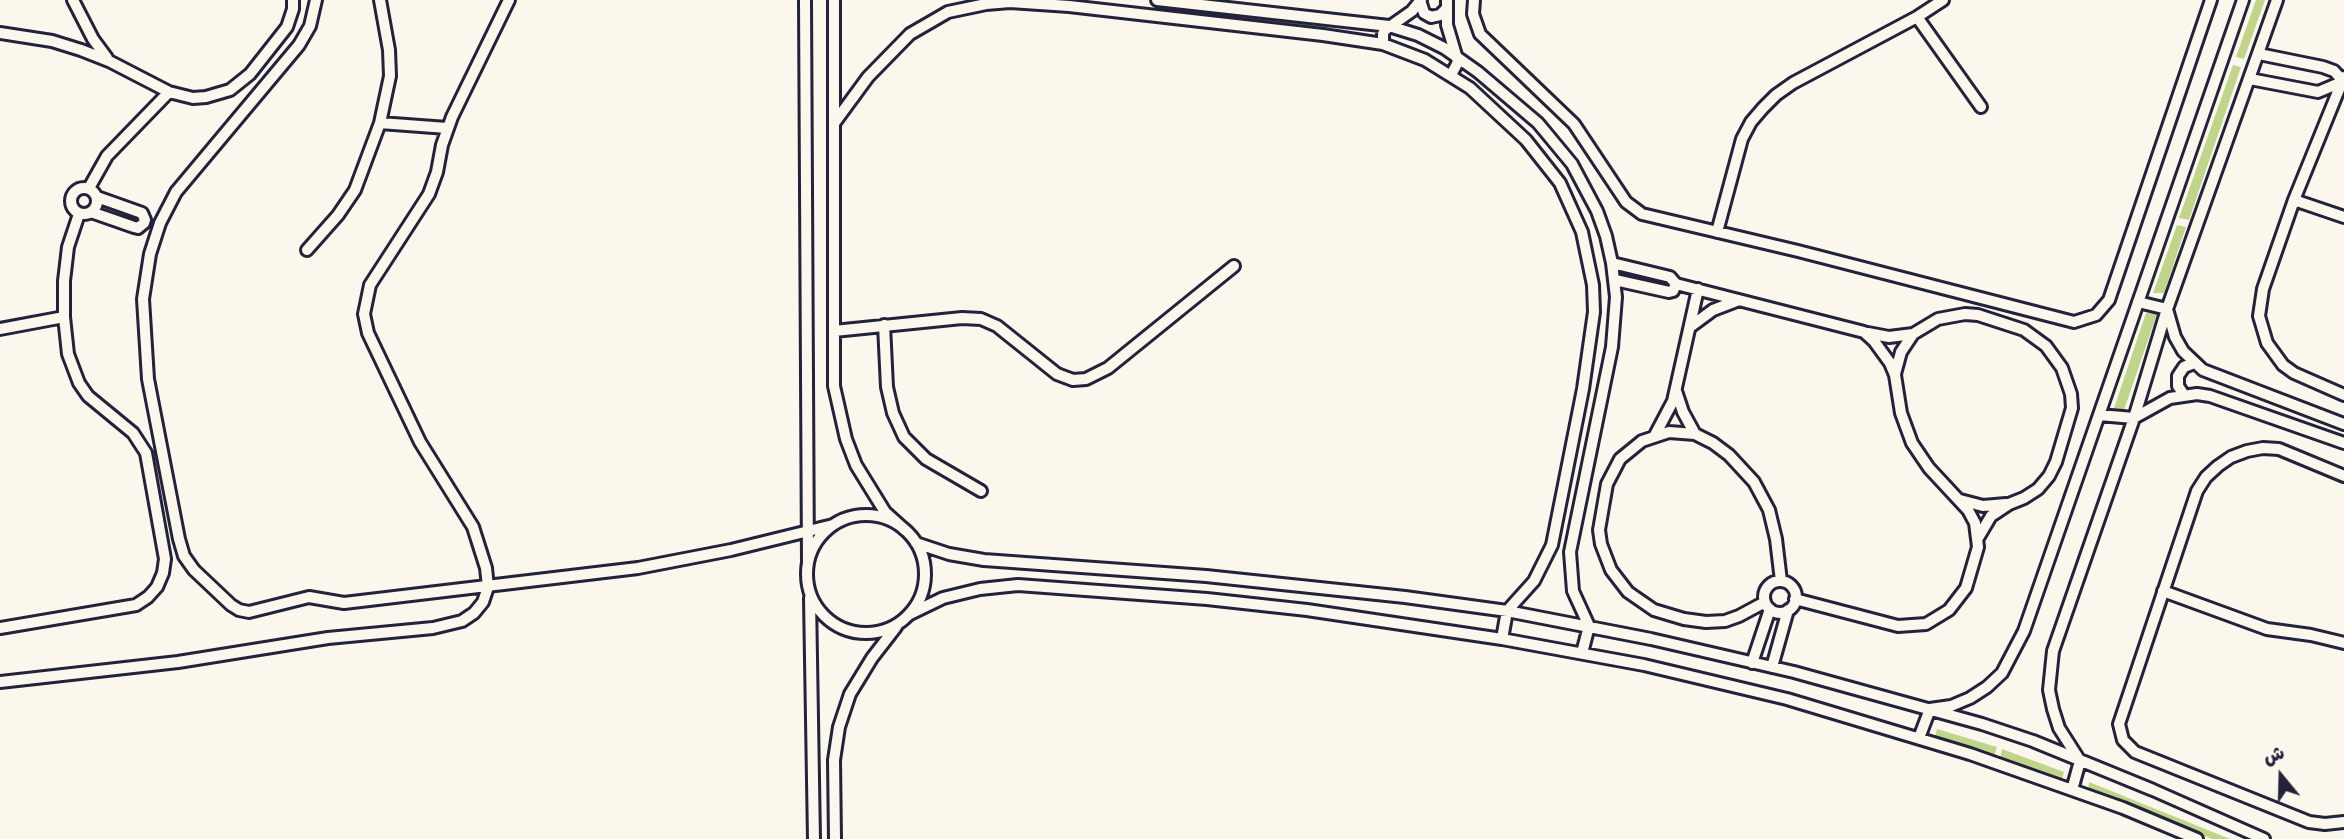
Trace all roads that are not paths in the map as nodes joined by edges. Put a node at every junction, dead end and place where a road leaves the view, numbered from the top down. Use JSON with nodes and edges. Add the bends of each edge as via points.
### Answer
{"nodes":[{"id":1,"x":73,"y":0,"type":"edge"},
{"id":2,"x":293,"y":0,"type":"edge"},
{"id":3,"x":316,"y":0,"type":"edge"},
{"id":4,"x":380,"y":0,"type":"edge"},
{"id":5,"x":509,"y":0,"type":"edge"},
{"id":6,"x":805,"y":0,"type":"edge"},
{"id":7,"x":834,"y":0,"type":"edge"},
{"id":8,"x":1157,"y":0,"type":"edge"},
{"id":9,"x":1421,"y":0,"type":"edge"},
{"id":10,"x":1474,"y":0,"type":"edge"},
{"id":11,"x":1942,"y":0,"type":"edge"},
{"id":12,"x":2211,"y":0,"type":"edge"},
{"id":13,"x":2243,"y":0,"type":"edge"},
{"id":14,"x":2277,"y":0,"type":"edge"},
{"id":15,"x":1446,"y":5,"type":"edge"},
{"id":16,"x":1917,"y":17,"type":"junction"},
{"id":17,"x":1389,"y":26,"type":"junction"},
{"id":18,"x":0,"y":33,"type":"edge"},
{"id":19,"x":1383,"y":44,"type":"junction"},
{"id":20,"x":2259,"y":54,"type":"junction"},
{"id":21,"x":1457,"y":57,"type":"junction"},
{"id":22,"x":109,"y":61,"type":"junction"},
{"id":23,"x":1451,"y":75,"type":"junction"},
{"id":24,"x":2250,"y":79,"type":"junction"},
{"id":25,"x":2344,"y":79,"type":"edge"},
{"id":26,"x":169,"y":92,"type":"junction"},
{"id":27,"x":1981,"y":107,"type":"dead end"},
{"id":28,"x":835,"y":122,"type":"junction"},
{"id":29,"x":380,"y":123,"type":"junction"},
{"id":30,"x":447,"y":128,"type":"junction"},
{"id":31,"x":89,"y":188,"type":"junction"},
{"id":32,"x":97,"y":197,"type":"junction"},
{"id":33,"x":2294,"y":200,"type":"junction"},
{"id":34,"x":85,"y":213,"type":"junction"},
{"id":35,"x":2344,"y":217,"type":"edge"},
{"id":36,"x":1717,"y":232,"type":"junction"},
{"id":37,"x":307,"y":250,"type":"dead end"},
{"id":38,"x":1612,"y":263,"type":"junction"},
{"id":39,"x":1234,"y":266,"type":"dead end"},
{"id":40,"x":1615,"y":280,"type":"junction"},
{"id":41,"x":1676,"y":284,"type":"junction"},
{"id":42,"x":1698,"y":289,"type":"junction"},
{"id":43,"x":1740,"y":299,"type":"junction"},
{"id":44,"x":2138,"y":302,"type":"junction"},
{"id":45,"x":2167,"y":309,"type":"junction"},
{"id":46,"x":64,"y":317,"type":"junction"},
{"id":47,"x":884,"y":325,"type":"junction"},
{"id":48,"x":1690,"y":327,"type":"junction"},
{"id":49,"x":0,"y":329,"type":"edge"},
{"id":50,"x":834,"y":331,"type":"junction"},
{"id":51,"x":1864,"y":332,"type":"junction"},
{"id":52,"x":1913,"y":334,"type":"junction"},
{"id":53,"x":2194,"y":363,"type":"junction"},
{"id":54,"x":1895,"y":375,"type":"junction"},
{"id":55,"x":1675,"y":388,"type":"junction"},
{"id":56,"x":2184,"y":395,"type":"junction"},
{"id":57,"x":2344,"y":395,"type":"edge"},
{"id":58,"x":2099,"y":415,"type":"junction"},
{"id":59,"x":2134,"y":418,"type":"junction"},
{"id":60,"x":2344,"y":424,"type":"edge"},
{"id":61,"x":1695,"y":434,"type":"junction"},
{"id":62,"x":1656,"y":435,"type":"junction"},
{"id":63,"x":2344,"y":443,"type":"edge"},
{"id":64,"x":2344,"y":476,"type":"edge"},
{"id":65,"x":981,"y":491,"type":"dead end"},
{"id":66,"x":1957,"y":499,"type":"junction"},
{"id":67,"x":2009,"y":504,"type":"junction"},
{"id":68,"x":834,"y":525,"type":"junction"},
{"id":69,"x":905,"y":530,"type":"junction"},
{"id":70,"x":808,"y":532,"type":"junction"},
{"id":71,"x":1978,"y":538,"type":"junction"},
{"id":72,"x":916,"y":543,"type":"junction"},
{"id":73,"x":808,"y":563,"type":"junction"},
{"id":74,"x":1781,"y":581,"type":"junction"},
{"id":75,"x":488,"y":587,"type":"junction"},
{"id":76,"x":2163,"y":591,"type":"junction"},
{"id":77,"x":810,"y":592,"type":"junction"},
{"id":78,"x":1795,"y":599,"type":"junction"},
{"id":79,"x":1767,"y":605,"type":"junction"},
{"id":80,"x":1788,"y":610,"type":"junction"},
{"id":81,"x":1507,"y":611,"type":"junction"},
{"id":82,"x":910,"y":614,"type":"junction"},
{"id":83,"x":898,"y":624,"type":"junction"},
{"id":84,"x":1589,"y":626,"type":"junction"},
{"id":85,"x":0,"y":628,"type":"edge"},
{"id":86,"x":1502,"y":639,"type":"junction"},
{"id":87,"x":2344,"y":643,"type":"edge"},
{"id":88,"x":1582,"y":653,"type":"junction"},
{"id":89,"x":1752,"y":663,"type":"junction"},
{"id":90,"x":1772,"y":667,"type":"junction"},
{"id":91,"x":0,"y":682,"type":"edge"},
{"id":92,"x":1930,"y":709,"type":"junction"},
{"id":93,"x":1919,"y":738,"type":"junction"},
{"id":94,"x":2080,"y":761,"type":"junction"},
{"id":95,"x":2072,"y":790,"type":"junction"},
{"id":96,"x":2344,"y":822,"type":"edge"},
{"id":97,"x":814,"y":839,"type":"edge"},
{"id":98,"x":835,"y":839,"type":"edge"},
{"id":99,"x":2197,"y":839,"type":"edge"},
{"id":100,"x":2264,"y":839,"type":"edge"}],
"edges":[{"from":1,"to":22,"type":"street"},
{"from":2,"to":26,"type":"street","via":[[287,27],[241,83],[206,97]]},
{"from":3,"to":75,"type":"street","via":[[310,26],[299,45],[176,192],[150,254],[143,299],[147,372],[181,548],[194,570],[235,608],[249,612],[309,597],[344,603]]},
{"from":4,"to":29,"type":"street","via":[[390,76]]},
{"from":5,"to":30,"type":"street"},
{"from":6,"to":70,"type":"street"},
{"from":7,"to":28,"type":"street"},
{"from":8,"to":17,"type":"street"},
{"from":9,"to":15,"type":"street","via":[[1421,9],[1432,17],[1440,15]]},
{"from":9,"to":17,"type":"street"},
{"from":10,"to":36,"type":"street","via":[[1480,34],[1574,124],[1633,209],[1651,218]]},
{"from":11,"to":16,"type":"street"},
{"from":12,"to":36,"type":"street","via":[[2109,300],[2090,318],[2065,321]]},
{"from":13,"to":44,"type":"street"},
{"from":14,"to":20,"type":"street"},
{"from":15,"to":21,"type":"street"},
{"from":16,"to":27,"type":"street"},
{"from":16,"to":36,"type":"street","via":[[1793,83],[1763,108],[1742,139]]},
{"from":17,"to":19,"type":"street"},
{"from":17,"to":21,"type":"street","via":[[1431,41]]},
{"from":18,"to":22,"type":"street","via":[[52,41]]},
{"from":19,"to":23,"type":"street","via":[[1412,53]]},
{"from":19,"to":28,"type":"street","via":[[1069,6],[986,4],[948,12],[910,34]]},
{"from":20,"to":24,"type":"street"},
{"from":20,"to":25,"type":"street","via":[[2323,67]]},
{"from":21,"to":23,"type":"street"},
{"from":21,"to":38,"type":"street","via":[[1518,105],[1572,164],[1597,211]]},
{"from":22,"to":26,"type":"street"},
{"from":23,"to":81,"type":"street","via":[[1518,132],[1560,183],[1582,232],[1593,285],[1594,312],[1583,389],[1552,545],[1534,581]]},
{"from":24,"to":25,"type":"street","via":[[2318,92]]},
{"from":24,"to":45,"type":"street"},
{"from":25,"to":33,"type":"street"},
{"from":26,"to":31,"type":"street","via":[[107,156]]},
{"from":28,"to":50,"type":"street"},
{"from":29,"to":30,"type":"street"},
{"from":29,"to":37,"type":"street","via":[[355,190]]},
{"from":30,"to":75,"type":"street","via":[[429,194],[370,285],[364,314],[368,333],[420,442],[474,527]]},
{"from":31,"to":32,"type":"street"},
{"from":31,"to":34,"type":"street","via":[[76,189],[71,196],[70,204]]},
{"from":32,"to":34,"type":"street","via":[[96,205]]},
{"from":32,"to":34,"type":"street","via":[[142,213],[144,223],[138,228]]},
{"from":33,"to":35,"type":"street"},
{"from":33,"to":57,"type":"street","via":[[2263,289],[2262,330],[2283,365]]},
{"from":34,"to":46,"type":"street","via":[[68,247]]},
{"from":38,"to":40,"type":"street"},
{"from":38,"to":41,"type":"street","via":[[1670,277]]},
{"from":39,"to":47,"type":"street","via":[[1108,368],[1086,379],[1062,377],[997,326],[981,319]]},
{"from":40,"to":41,"type":"street","via":[[1669,292]]},
{"from":40,"to":84,"type":"street","via":[[1612,347],[1570,552],[1573,591]]},
{"from":41,"to":42,"type":"street"},
{"from":42,"to":43,"type":"street"},
{"from":42,"to":48,"type":"street"},
{"from":43,"to":48,"type":"street","via":[[1713,310]]},
{"from":43,"to":51,"type":"street"},
{"from":44,"to":45,"type":"street"},
{"from":44,"to":58,"type":"street"},
{"from":45,"to":53,"type":"street","via":[[2175,337]]},
{"from":45,"to":59,"type":"street"},
{"from":46,"to":49,"type":"street"},
{"from":46,"to":85,"type":"street","via":[[68,354],[79,383],[99,407],[133,433],[145,453],[165,559],[163,573],[153,592],[136,605]]},
{"from":47,"to":50,"type":"street"},
{"from":47,"to":65,"type":"street","via":[[887,387],[904,437],[926,459]]},
{"from":48,"to":55,"type":"street"},
{"from":50,"to":69,"type":"street","via":[[834,386],[846,439],[869,489]]},
{"from":51,"to":52,"type":"street","via":[[1889,337]]},
{"from":51,"to":54,"type":"street","via":[[1883,351]]},
{"from":52,"to":54,"type":"street","via":[[1901,352]]},
{"from":52,"to":67,"type":"street","via":[[1938,319],[1978,315],[2024,330],[2046,346],[2062,368],[2072,408],[2056,462],[2038,489]]},
{"from":53,"to":56,"type":"street","via":[[2183,367],[2178,376]]},
{"from":53,"to":60,"type":"street","via":[[2214,376]]},
{"from":54,"to":66,"type":"street","via":[[1912,443]]},
{"from":55,"to":61,"type":"street"},
{"from":55,"to":62,"type":"street"},
{"from":56,"to":59,"type":"street","via":[[2156,404]]},
{"from":56,"to":63,"type":"street","via":[[2210,396]]},
{"from":58,"to":59,"type":"street"},
{"from":58,"to":92,"type":"street","via":[[2014,653],[1987,687],[1951,706]]},
{"from":59,"to":94,"type":"street","via":[[2050,670],[2049,690],[2059,728]]},
{"from":61,"to":62,"type":"street"},
{"from":61,"to":74,"type":"street","via":[[1729,455],[1763,496],[1773,524]]},
{"from":62,"to":79,"type":"street","via":[[1642,440],[1620,459],[1607,484],[1599,530],[1611,570],[1639,600],[1684,619],[1725,621]]},
{"from":64,"to":76,"type":"street","via":[[2279,449],[2255,449],[2231,457],[2197,491]]},
{"from":66,"to":67,"type":"street","via":[[1983,506]]},
{"from":66,"to":71,"type":"street","via":[[1968,510]]},
{"from":67,"to":71,"type":"street","via":[[1992,516]]},
{"from":68,"to":69,"type":"street","via":[[863,515],[885,519]]},
{"from":68,"to":70,"type":"street"},
{"from":68,"to":73,"type":"street","via":[[818,542]]},
{"from":69,"to":72,"type":"street"},
{"from":70,"to":73,"type":"street"},
{"from":70,"to":75,"type":"street","via":[[638,568]]},
{"from":71,"to":78,"type":"street","via":[[1959,600],[1926,624],[1898,626]]},
{"from":72,"to":81,"type":"street","via":[[985,560],[1309,586]]},
{"from":72,"to":82,"type":"street","via":[[923,557],[924,587]]},
{"from":73,"to":77,"type":"street"},
{"from":74,"to":78,"type":"street","via":[[1792,587]]},
{"from":74,"to":79,"type":"street","via":[[1766,589]]},
{"from":75,"to":91,"type":"street","via":[[474,613],[449,625]]},
{"from":76,"to":87,"type":"street","via":[[2267,629]]},
{"from":76,"to":96,"type":"street","via":[[2120,715],[2120,732],[2128,747],[2309,822]]},
{"from":77,"to":83,"type":"street","via":[[821,612],[839,627],[869,633]]},
{"from":77,"to":97,"type":"street"},
{"from":78,"to":80,"type":"street"},
{"from":79,"to":80,"type":"street","via":[[1777,612]]},
{"from":79,"to":89,"type":"street"},
{"from":80,"to":90,"type":"street"},
{"from":81,"to":84,"type":"street"},
{"from":81,"to":86,"type":"street"},
{"from":82,"to":83,"type":"street"},
{"from":82,"to":86,"type":"street","via":[[943,598],[1018,585],[1307,610]]},
{"from":83,"to":98,"type":"street","via":[[849,694],[839,727],[834,760]]},
{"from":84,"to":88,"type":"street"},
{"from":84,"to":89,"type":"street"},
{"from":86,"to":88,"type":"street"},
{"from":88,"to":93,"type":"street","via":[[1787,699]]},
{"from":89,"to":90,"type":"street"},
{"from":90,"to":92,"type":"street"},
{"from":92,"to":93,"type":"street"},
{"from":92,"to":94,"type":"street"},
{"from":93,"to":95,"type":"street"},
{"from":94,"to":95,"type":"street"},
{"from":94,"to":100,"type":"street"},
{"from":95,"to":99,"type":"street"}]}
